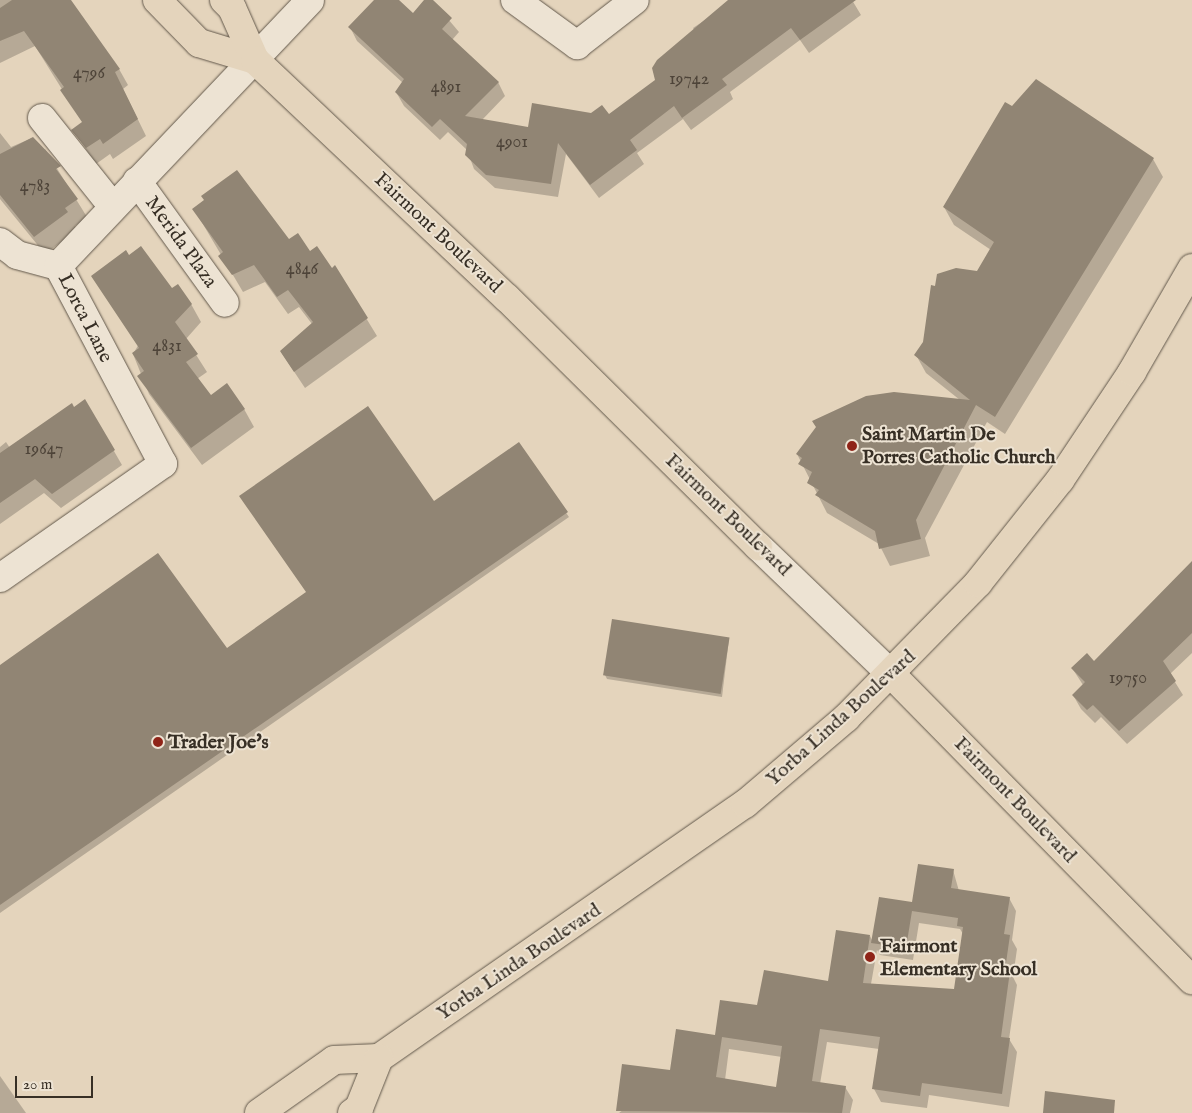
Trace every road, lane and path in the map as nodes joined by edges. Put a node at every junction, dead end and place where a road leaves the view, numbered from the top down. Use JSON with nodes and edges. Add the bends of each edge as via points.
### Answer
{"nodes":[{"id":1,"x":157,"y":0,"type":"edge"},
{"id":2,"x":224,"y":0,"type":"edge"},
{"id":3,"x":310,"y":0,"type":"edge"},
{"id":4,"x":515,"y":0,"type":"edge"},
{"id":5,"x":635,"y":0,"type":"edge"},
{"id":6,"x":255,"y":60,"type":"junction"},
{"id":7,"x":42,"y":118,"type":"dead end"},
{"id":8,"x":137,"y":181,"type":"junction"},
{"id":9,"x":113,"y":207,"type":"junction"},
{"id":10,"x":0,"y":242,"type":"edge"},
{"id":11,"x":58,"y":266,"type":"junction"},
{"id":12,"x":1192,"y":268,"type":"edge"},
{"id":13,"x":225,"y":303,"type":"dead end"},
{"id":14,"x":758,"y":546,"type":"joint"},
{"id":15,"x":0,"y":578,"type":"edge"},
{"id":16,"x":892,"y":675,"type":"junction"},
{"id":17,"x":1192,"y":980,"type":"edge"},
{"id":18,"x":379,"y":1058,"type":"junction"},
{"id":19,"x":259,"y":1113,"type":"edge"},
{"id":20,"x":352,"y":1113,"type":"edge"}],
"edges":[{"from":1,"to":6,"type":"main road","name":"Fairmont Boulevard","via":[[199,43]]},
{"from":2,"to":6,"type":"main road","name":"Fairmont Boulevard","via":[[232,8]]},
{"from":3,"to":6,"type":"street","name":"Lorca Lane"},
{"from":4,"to":5,"type":"street","via":[[577,45]]},
{"from":6,"to":8,"type":"street","name":"Lorca Lane"},
{"from":6,"to":14,"type":"main road","name":"Fairmont Boulevard","via":[[507,298]]},
{"from":7,"to":9,"type":"street"},
{"from":8,"to":9,"type":"street","name":"Lorca Lane"},
{"from":8,"to":13,"type":"street","name":"Merida Plaza"},
{"from":9,"to":11,"type":"street","name":"Lorca Lane"},
{"from":10,"to":11,"type":"street","via":[[17,255]]},
{"from":11,"to":15,"type":"street","name":"Lorca Lane","via":[[163,464]]},
{"from":12,"to":16,"type":"main road","name":"Yorba Linda Boulevard","via":[[1132,372],[1060,480],[978,583]]},
{"from":14,"to":16,"type":"street","name":"Fairmont Boulevard"},
{"from":16,"to":17,"type":"main road","name":"Fairmont Boulevard"},
{"from":16,"to":18,"type":"main road","name":"Yorba Linda Boulevard","via":[[746,804]]},
{"from":18,"to":19,"type":"main road","via":[[334,1060]]},
{"from":18,"to":20,"type":"main road","via":[[359,1108]]}]}
